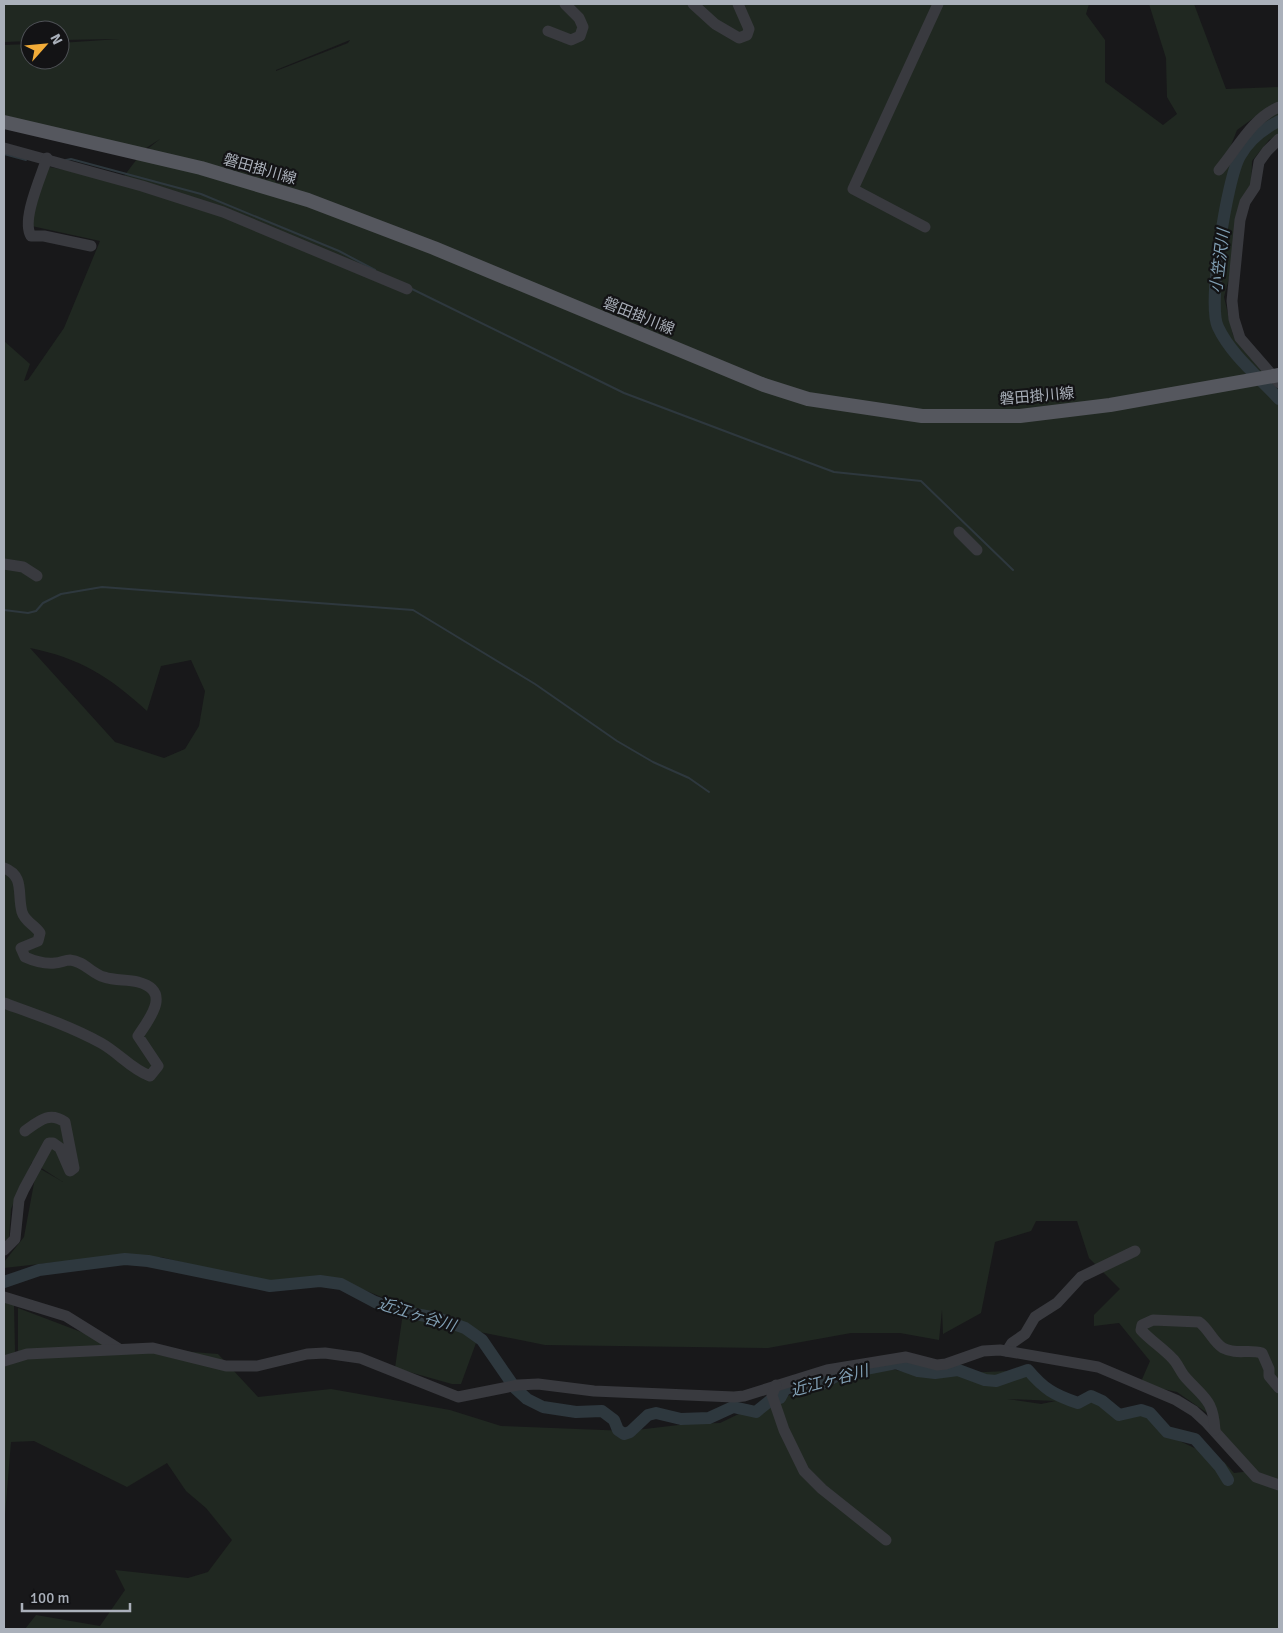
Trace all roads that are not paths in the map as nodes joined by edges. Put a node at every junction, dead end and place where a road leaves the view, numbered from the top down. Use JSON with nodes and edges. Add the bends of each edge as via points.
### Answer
{"nodes":[{"id":1,"x":565,"y":4,"type":"edge"},
{"id":2,"x":693,"y":4,"type":"edge"},
{"id":3,"x":738,"y":4,"type":"edge"},
{"id":4,"x":938,"y":4,"type":"edge"},
{"id":5,"x":548,"y":31,"type":"dead end"},
{"id":6,"x":1279,"y":107,"type":"edge"},
{"id":7,"x":4,"y":122,"type":"edge"},
{"id":8,"x":1279,"y":139,"type":"edge"},
{"id":9,"x":4,"y":148,"type":"edge"},
{"id":10,"x":47,"y":158,"type":"junction"},
{"id":11,"x":1219,"y":170,"type":"dead end"},
{"id":12,"x":925,"y":227,"type":"dead end"},
{"id":13,"x":91,"y":246,"type":"dead end"},
{"id":14,"x":407,"y":289,"type":"dead end"},
{"id":15,"x":1279,"y":375,"type":"edge"},
{"id":16,"x":1279,"y":383,"type":"edge"},
{"id":17,"x":960,"y":532,"type":"dead end"},
{"id":18,"x":976,"y":550,"type":"dead end"},
{"id":19,"x":4,"y":564,"type":"edge"},
{"id":20,"x":36,"y":576,"type":"dead end"},
{"id":21,"x":4,"y":868,"type":"edge"},
{"id":22,"x":4,"y":1003,"type":"edge"},
{"id":23,"x":25,"y":1131,"type":"dead end"},
{"id":24,"x":4,"y":1250,"type":"edge"},
{"id":25,"x":1135,"y":1251,"type":"dead end"},
{"id":26,"x":4,"y":1297,"type":"edge"},
{"id":27,"x":119,"y":1349,"type":"junction"},
{"id":28,"x":1007,"y":1352,"type":"junction"},
{"id":29,"x":4,"y":1361,"type":"edge"},
{"id":30,"x":776,"y":1385,"type":"junction"},
{"id":31,"x":1279,"y":1388,"type":"edge"},
{"id":32,"x":1214,"y":1430,"type":"junction"},
{"id":33,"x":1279,"y":1484,"type":"edge"},
{"id":34,"x":886,"y":1540,"type":"dead end"}],
"edges":[{"from":1,"to":5,"type":"street","via":[[583,28],[580,36],[571,40]]},
{"from":2,"to":3,"type":"street","via":[[739,38],[746,35],[749,28]]},
{"from":4,"to":12,"type":"street","via":[[853,189]]},
{"from":6,"to":11,"type":"street","via":[[1239,141]]},
{"from":7,"to":15,"type":"main road","name":"磐田掛川線","via":[[201,168],[308,200],[434,248],[764,385],[808,399],[922,416],[1020,416],[1110,405]]},
{"from":8,"to":16,"type":"street","via":[[1259,162],[1254,187],[1245,202],[1240,220],[1232,301],[1240,338]]},
{"from":9,"to":10,"type":"street"},
{"from":10,"to":13,"type":"street","via":[[28,216],[28,231],[36,238],[44,236]]},
{"from":10,"to":14,"type":"street","via":[[223,212]]},
{"from":17,"to":18,"type":"street"},
{"from":19,"to":20,"type":"street","via":[[23,567]]},
{"from":21,"to":22,"type":"street","via":[[16,875],[22,912],[40,933],[38,941],[21,948],[26,957],[48,963],[70,960],[100,976],[137,981],[154,991],[156,1006],[138,1036],[158,1066],[150,1076],[142,1073],[105,1045],[74,1028]]},
{"from":23,"to":24,"type":"street","via":[[49,1116],[65,1122],[74,1168],[70,1171],[60,1148],[53,1142],[49,1143],[19,1200],[15,1239]]},
{"from":25,"to":28,"type":"street","via":[[1081,1277],[1057,1303],[1035,1317],[1025,1334],[1012,1343]]},
{"from":26,"to":27,"type":"street","via":[[66,1316]]},
{"from":27,"to":29,"type":"street","via":[[27,1354]]},
{"from":27,"to":30,"type":"street","via":[[153,1348],[226,1366],[257,1366],[307,1354],[342,1354],[360,1358],[458,1397],[538,1384],[594,1391],[734,1397]]},
{"from":28,"to":30,"type":"street","via":[[991,1349],[937,1365],[906,1357],[897,1358],[819,1372]]},
{"from":28,"to":32,"type":"street","via":[[1113,1372],[1176,1400],[1194,1411]]},
{"from":30,"to":34,"type":"street","via":[[772,1395],[784,1430],[804,1470],[822,1489]]},
{"from":31,"to":32,"type":"street","via":[[1269,1376],[1262,1353],[1223,1348],[1199,1322],[1153,1320],[1142,1325],[1141,1330],[1175,1361],[1185,1378],[1210,1403]]},
{"from":32,"to":33,"type":"street","via":[[1256,1477]]}]}
